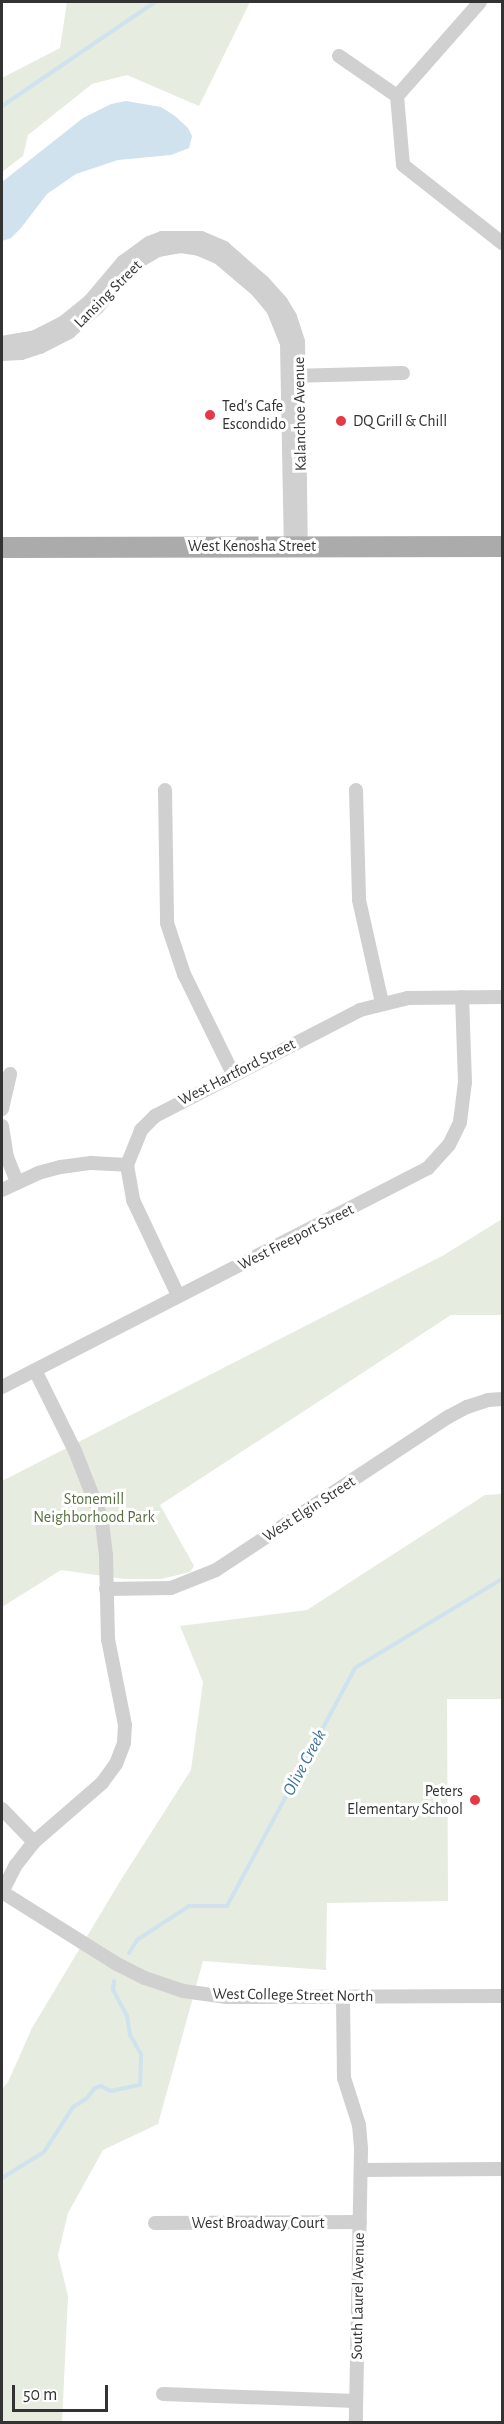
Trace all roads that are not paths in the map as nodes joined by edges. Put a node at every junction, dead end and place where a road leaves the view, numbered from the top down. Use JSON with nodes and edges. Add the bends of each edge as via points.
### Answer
{"nodes":[{"id":1,"x":480,"y":2,"type":"edge"},
{"id":2,"x":339,"y":56,"type":"dead end"},
{"id":3,"x":398,"y":96,"type":"junction"},
{"id":4,"x":181,"y":241,"type":"junction"},
{"id":5,"x":502,"y":243,"type":"edge"},
{"id":6,"x":2,"y":343,"type":"edge"},
{"id":7,"x":2,"y":354,"type":"edge"},
{"id":8,"x":403,"y":373,"type":"dead end"},
{"id":9,"x":295,"y":376,"type":"junction"},
{"id":10,"x":296,"y":546,"type":"junction"},
{"id":11,"x":502,"y":546,"type":"edge"},
{"id":12,"x":2,"y":547,"type":"edge"},
{"id":13,"x":165,"y":790,"type":"dead end"},
{"id":14,"x":356,"y":790,"type":"dead end"},
{"id":15,"x":462,"y":997,"type":"junction"},
{"id":16,"x":502,"y":997,"type":"edge"},
{"id":17,"x":382,"y":1003,"type":"junction"},
{"id":18,"x":10,"y":1074,"type":"dead end"},
{"id":19,"x":233,"y":1074,"type":"junction"},
{"id":20,"x":2,"y":1109,"type":"edge"},
{"id":21,"x":2,"y":1126,"type":"edge"},
{"id":22,"x":128,"y":1165,"type":"junction"},
{"id":23,"x":17,"y":1182,"type":"junction"},
{"id":24,"x":2,"y":1190,"type":"edge"},
{"id":25,"x":178,"y":1295,"type":"junction"},
{"id":26,"x":35,"y":1370,"type":"junction"},
{"id":27,"x":2,"y":1387,"type":"edge"},
{"id":28,"x":502,"y":1399,"type":"edge"},
{"id":29,"x":106,"y":1589,"type":"junction"},
{"id":30,"x":2,"y":1809,"type":"edge"},
{"id":31,"x":34,"y":1842,"type":"junction"},
{"id":32,"x":2,"y":1892,"type":"edge"},
{"id":33,"x":502,"y":1996,"type":"edge"},
{"id":34,"x":342,"y":1997,"type":"junction"},
{"id":35,"x":361,"y":2169,"type":"junction"},
{"id":36,"x":502,"y":2169,"type":"edge"},
{"id":37,"x":360,"y":2222,"type":"junction"},
{"id":38,"x":155,"y":2223,"type":"dead end"},
{"id":39,"x":163,"y":2394,"type":"dead end"},
{"id":40,"x":356,"y":2401,"type":"junction"},
{"id":41,"x":356,"y":2422,"type":"edge"}],
"edges":[{"from":1,"to":3,"type":"street"},
{"from":2,"to":3,"type":"street"},
{"from":3,"to":5,"type":"street","via":[[403,165]]},
{"from":4,"to":6,"type":"street","name":"Lansing Street","via":[[162,238],[136,251],[90,301],[54,328],[35,337]]},
{"from":4,"to":7,"type":"street","name":"Lansing Street","via":[[144,256],[97,308],[58,339],[21,353]]},
{"from":4,"to":9,"type":"street","name":"Kalanchoe Avenue","via":[[201,238],[224,248],[263,282],[290,317],[298,342]]},
{"from":8,"to":9,"type":"street"},
{"from":9,"to":10,"type":"street","name":"Kalanchoe Avenue"},
{"from":10,"to":11,"type":"main road","name":"West Kenosha Street"},
{"from":10,"to":12,"type":"main road","name":"West Kenosha Street"},
{"from":13,"to":19,"type":"street","via":[[165,904],[170,936],[184,974]]},
{"from":14,"to":17,"type":"street","via":[[358,900]]},
{"from":15,"to":16,"type":"street","name":"West Hartford Street"},
{"from":15,"to":17,"type":"street","name":"West Hartford Street","via":[[408,998]]},
{"from":15,"to":25,"type":"street","name":"West Freeport Street","via":[[463,1103],[455,1134],[434,1163],[415,1178]]},
{"from":17,"to":19,"type":"street","name":"West Hartford Street","via":[[360,1010]]},
{"from":18,"to":20,"type":"street"},
{"from":19,"to":22,"type":"street","name":"West Hartford Street","via":[[155,1116],[141,1130]]},
{"from":21,"to":23,"type":"street","via":[[7,1157]]},
{"from":22,"to":23,"type":"street","via":[[78,1164]]},
{"from":22,"to":25,"type":"street","via":[[133,1200]]},
{"from":23,"to":24,"type":"street"},
{"from":25,"to":26,"type":"street","name":"West Freeport Street"},
{"from":26,"to":27,"type":"street","name":"West Freeport Street"},
{"from":26,"to":29,"type":"street","via":[[96,1499],[105,1537]]},
{"from":28,"to":29,"type":"street","name":"West Elgin Street","via":[[467,1407],[448,1417],[216,1570],[171,1588]]},
{"from":29,"to":31,"type":"street","via":[[108,1639],[122,1705],[124,1743],[116,1764],[102,1783]]},
{"from":30,"to":31,"type":"street"},
{"from":31,"to":32,"type":"street"},
{"from":32,"to":34,"type":"street","name":"West College Street North","via":[[117,1964],[183,1991],[227,1997]]},
{"from":33,"to":34,"type":"street","name":"West College Street North"},
{"from":34,"to":35,"type":"street","name":"South Laurel Avenue","via":[[344,2078],[358,2125]]},
{"from":35,"to":36,"type":"street"},
{"from":35,"to":37,"type":"street","name":"South Laurel Avenue"},
{"from":37,"to":38,"type":"street","name":"West Broadway Court"},
{"from":37,"to":40,"type":"street","name":"South Laurel Avenue"},
{"from":39,"to":40,"type":"street"},
{"from":40,"to":41,"type":"street","name":"South Laurel Avenue"}]}
